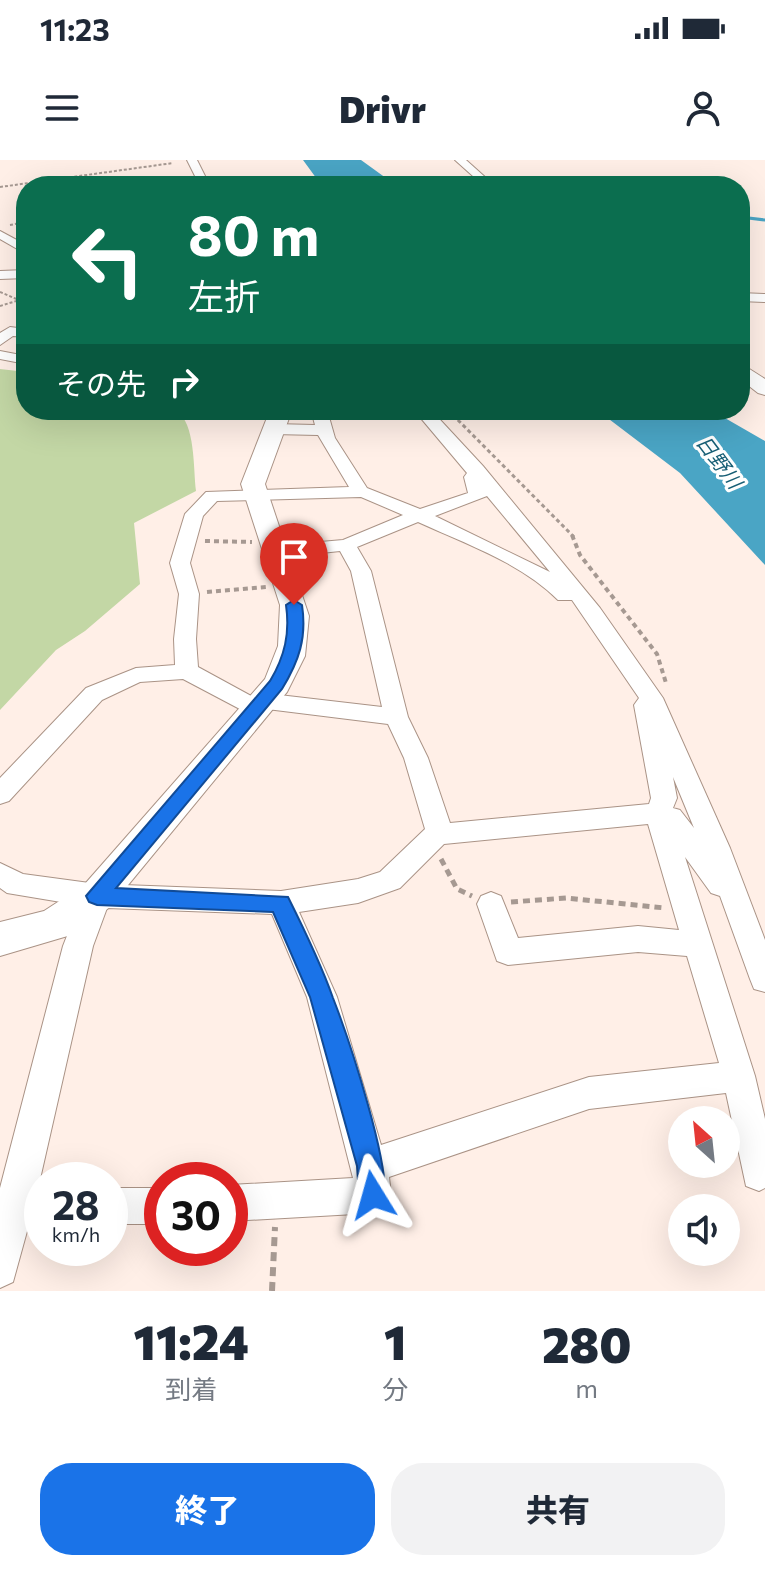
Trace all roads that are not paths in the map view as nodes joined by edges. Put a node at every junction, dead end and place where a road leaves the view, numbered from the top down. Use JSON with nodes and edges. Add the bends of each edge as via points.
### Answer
{"nodes":[{"id":1,"x":460,"y":160,"type":"edge"},
{"id":2,"x":478,"y":176,"type":"edge"},
{"id":3,"x":277,"y":420,"type":"edge"},
{"id":4,"x":322,"y":420,"type":"edge"},
{"id":5,"x":431,"y":420,"type":"edge"},
{"id":6,"x":325,"y":430,"type":"junction"},
{"id":7,"x":477,"y":470,"type":"junction"},
{"id":8,"x":361,"y":492,"type":"junction"},
{"id":9,"x":253,"y":496,"type":"junction"},
{"id":10,"x":417,"y":516,"type":"junction"},
{"id":11,"x":346,"y":545,"type":"junction"},
{"id":12,"x":270,"y":547,"type":"junction"},
{"id":13,"x":593,"y":613,"type":"junction"},
{"id":14,"x":187,"y":671,"type":"junction"},
{"id":15,"x":661,"y":697,"type":"junction"},
{"id":16,"x":259,"y":705,"type":"junction"},
{"id":17,"x":396,"y":717,"type":"junction"},
{"id":18,"x":0,"y":794,"type":"edge"},
{"id":19,"x":658,"y":813,"type":"junction"},
{"id":20,"x":435,"y":836,"type":"junction"},
{"id":21,"x":0,"y":874,"type":"edge"},
{"id":22,"x":97,"y":896,"type":"junction"},
{"id":23,"x":281,"y":903,"type":"junction"},
{"id":24,"x":491,"y":904,"type":"road end"},
{"id":25,"x":738,"y":909,"type":"junction"},
{"id":26,"x":0,"y":939,"type":"edge"},
{"id":27,"x":697,"y":944,"type":"junction"},
{"id":28,"x":765,"y":979,"type":"edge"},
{"id":29,"x":739,"y":1076,"type":"junction"},
{"id":30,"x":370,"y":1166,"type":"junction"},
{"id":31,"x":759,"y":1173,"type":"dead end"},
{"id":32,"x":248,"y":1202,"type":"edge"},
{"id":33,"x":19,"y":1206,"type":"edge"},
{"id":34,"x":0,"y":1269,"type":"edge"}],
"edges":[{"from":1,"to":2,"type":"street"},
{"from":3,"to":6,"type":"street"},
{"from":3,"to":9,"type":"main road","via":[[256,473]]},
{"from":4,"to":6,"type":"street"},
{"from":5,"to":7,"type":"street"},
{"from":6,"to":8,"type":"street"},
{"from":7,"to":10,"type":"street","via":[[473,477],[478,496]]},
{"from":7,"to":13,"type":"street"},
{"from":8,"to":9,"type":"street"},
{"from":8,"to":10,"type":"street"},
{"from":9,"to":12,"type":"main road"},
{"from":9,"to":14,"type":"street","via":[[212,496],[194,514],[180,563],[189,594]]},
{"from":10,"to":11,"type":"street"},
{"from":10,"to":13,"type":"street","via":[[501,553],[548,579],[579,611]]},
{"from":11,"to":12,"type":"street"},
{"from":11,"to":17,"type":"street","via":[[361,571]]},
{"from":12,"to":16,"type":"main road","via":[[297,624],[289,664]]},
{"from":13,"to":15,"type":"street"},
{"from":14,"to":16,"type":"street"},
{"from":14,"to":18,"type":"street","via":[[136,675],[94,694]]},
{"from":15,"to":19,"type":"street","via":[[646,705],[664,798]]},
{"from":15,"to":25,"type":"street"},
{"from":16,"to":17,"type":"street"},
{"from":16,"to":22,"type":"main road"},
{"from":17,"to":20,"type":"street","via":[[416,758]]},
{"from":19,"to":20,"type":"street"},
{"from":19,"to":25,"type":"street","via":[[671,817]]},
{"from":19,"to":27,"type":"street"},
{"from":20,"to":23,"type":"street","via":[[390,880],[358,891]]},
{"from":21,"to":22,"type":"street","via":[[17,885]]},
{"from":22,"to":23,"type":"street"},
{"from":22,"to":26,"type":"main road","via":[[57,923]]},
{"from":22,"to":33,"type":"street","via":[[78,946]]},
{"from":23,"to":30,"type":"street","via":[[322,997]]},
{"from":24,"to":27,"type":"street","via":[[508,952],[638,939]]},
{"from":25,"to":28,"type":"street"},
{"from":27,"to":29,"type":"street"},
{"from":29,"to":30,"type":"street","via":[[589,1093]]},
{"from":29,"to":31,"type":"street"},
{"from":30,"to":32,"type":"street","via":[[373,1195]]},
{"from":33,"to":34,"type":"street"}]}
